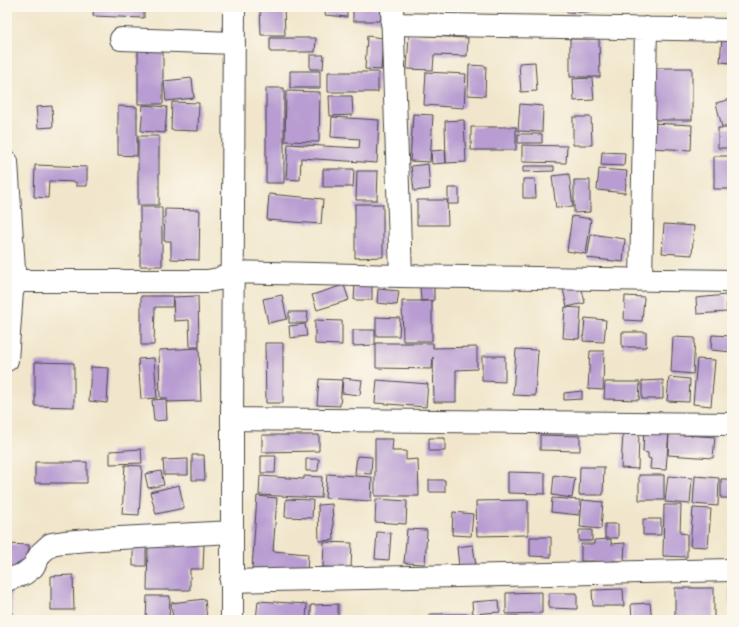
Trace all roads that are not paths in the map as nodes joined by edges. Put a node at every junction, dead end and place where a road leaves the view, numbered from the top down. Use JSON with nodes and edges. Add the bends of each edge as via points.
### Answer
{"nodes":[{"id":1,"x":234,"y":7,"type":"edge"},
{"id":2,"x":392,"y":16,"type":"edge"},
{"id":3,"x":646,"y":28,"type":"junction"},
{"id":4,"x":732,"y":30,"type":"edge"},
{"id":5,"x":121,"y":39,"type":"dead end"},
{"id":6,"x":234,"y":43,"type":"junction"},
{"id":7,"x":7,"y":162,"type":"edge"},
{"id":8,"x":232,"y":272,"type":"junction"},
{"id":9,"x":401,"y":276,"type":"junction"},
{"id":10,"x":641,"y":280,"type":"junction"},
{"id":11,"x":732,"y":281,"type":"edge"},
{"id":12,"x":15,"y":284,"type":"junction"},
{"id":13,"x":7,"y":360,"type":"edge"},
{"id":14,"x":232,"y":419,"type":"junction"},
{"id":15,"x":732,"y":424,"type":"edge"},
{"id":16,"x":232,"y":532,"type":"junction"},
{"id":17,"x":732,"y":570,"type":"edge"},
{"id":18,"x":7,"y":580,"type":"edge"},
{"id":19,"x":231,"y":581,"type":"junction"},
{"id":20,"x":232,"y":620,"type":"edge"}],
"edges":[{"from":1,"to":6,"type":"street"},
{"from":2,"to":3,"type":"street"},
{"from":2,"to":9,"type":"street"},
{"from":3,"to":4,"type":"street"},
{"from":3,"to":10,"type":"street"},
{"from":5,"to":6,"type":"street"},
{"from":6,"to":8,"type":"street"},
{"from":7,"to":12,"type":"street"},
{"from":8,"to":9,"type":"street"},
{"from":8,"to":12,"type":"street","via":[[219,279],[207,281],[21,281]]},
{"from":8,"to":14,"type":"street"},
{"from":9,"to":10,"type":"street"},
{"from":10,"to":11,"type":"street"},
{"from":12,"to":13,"type":"street","via":[[12,292]]},
{"from":14,"to":15,"type":"street"},
{"from":14,"to":16,"type":"street"},
{"from":16,"to":18,"type":"street","via":[[51,544],[41,553],[33,567],[24,574]]},
{"from":16,"to":19,"type":"street"},
{"from":17,"to":19,"type":"street"},
{"from":19,"to":20,"type":"street"}]}
